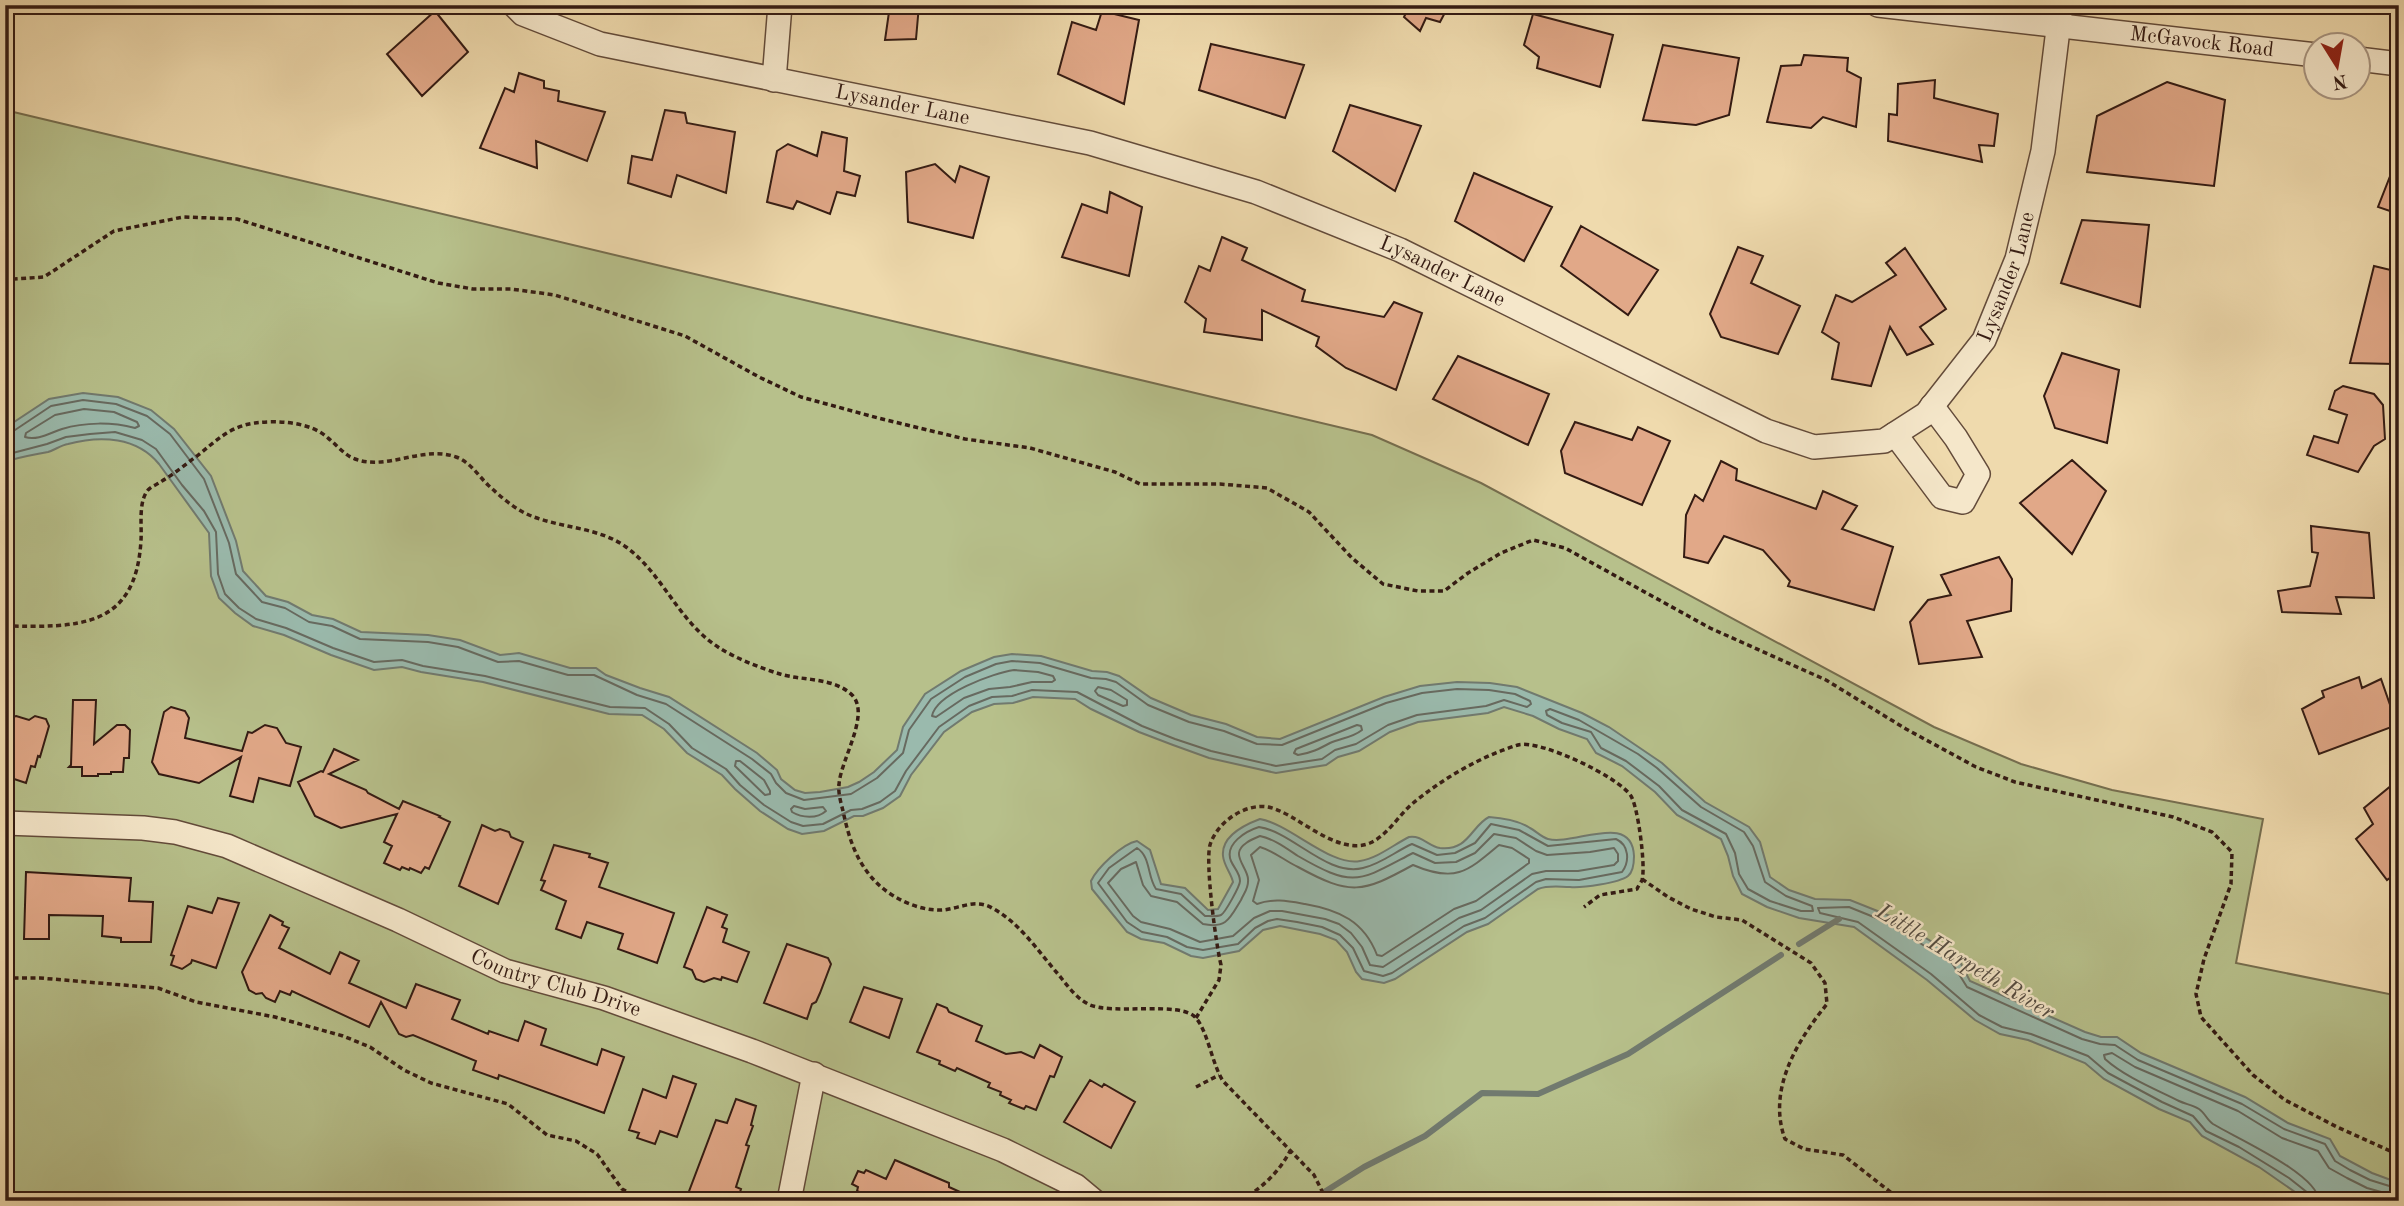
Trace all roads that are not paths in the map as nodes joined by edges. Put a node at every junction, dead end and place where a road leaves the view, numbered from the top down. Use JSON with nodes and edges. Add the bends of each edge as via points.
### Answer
{"nodes":[{"id":1,"x":514,"y":5,"type":"edge"},
{"id":2,"x":780,"y":5,"type":"edge"},
{"id":3,"x":1878,"y":5,"type":"edge"},
{"id":4,"x":2060,"y":16,"type":"edge"},
{"id":5,"x":2302,"y":53,"type":"edge"},
{"id":6,"x":2372,"y":61,"type":"edge"},
{"id":7,"x":2399,"y":64,"type":"edge"},
{"id":8,"x":774,"y":80,"type":"junction"},
{"id":9,"x":1932,"y":406,"type":"junction"},
{"id":10,"x":1895,"y":434,"type":"junction"},
{"id":11,"x":5,"y":822,"type":"edge"},
{"id":12,"x":814,"y":1074,"type":"junction"},
{"id":13,"x":789,"y":1201,"type":"edge"},
{"id":14,"x":1094,"y":1201,"type":"edge"}],
"edges":[{"from":1,"to":8,"type":"street","name":"Lysander Lane","via":[[523,14],[600,44]]},
{"from":2,"to":8,"type":"street"},
{"from":3,"to":4,"type":"street","name":"McGavock Road"},
{"from":4,"to":5,"type":"street","name":"McGavock Road"},
{"from":4,"to":9,"type":"street","name":"Lysander Lane","via":[[2043,151],[2017,259],[1984,340]]},
{"from":6,"to":7,"type":"street"},
{"from":8,"to":10,"type":"street","name":"Lysander Lane","via":[[1090,143],[1256,192],[1400,250],[1766,431],[1814,447],[1884,441]]},
{"from":9,"to":10,"type":"street","name":"Lysander Lane"},
{"from":9,"to":10,"type":"street","via":[[1978,474],[1963,502],[1942,497]]},
{"from":11,"to":12,"type":"street","name":"Country Club Drive","via":[[143,828],[202,838],[398,920],[505,971],[604,998]]},
{"from":12,"to":13,"type":"street"},
{"from":12,"to":14,"type":"street","name":"Country Club Drive","via":[[1026,1160],[1076,1186]]}]}
